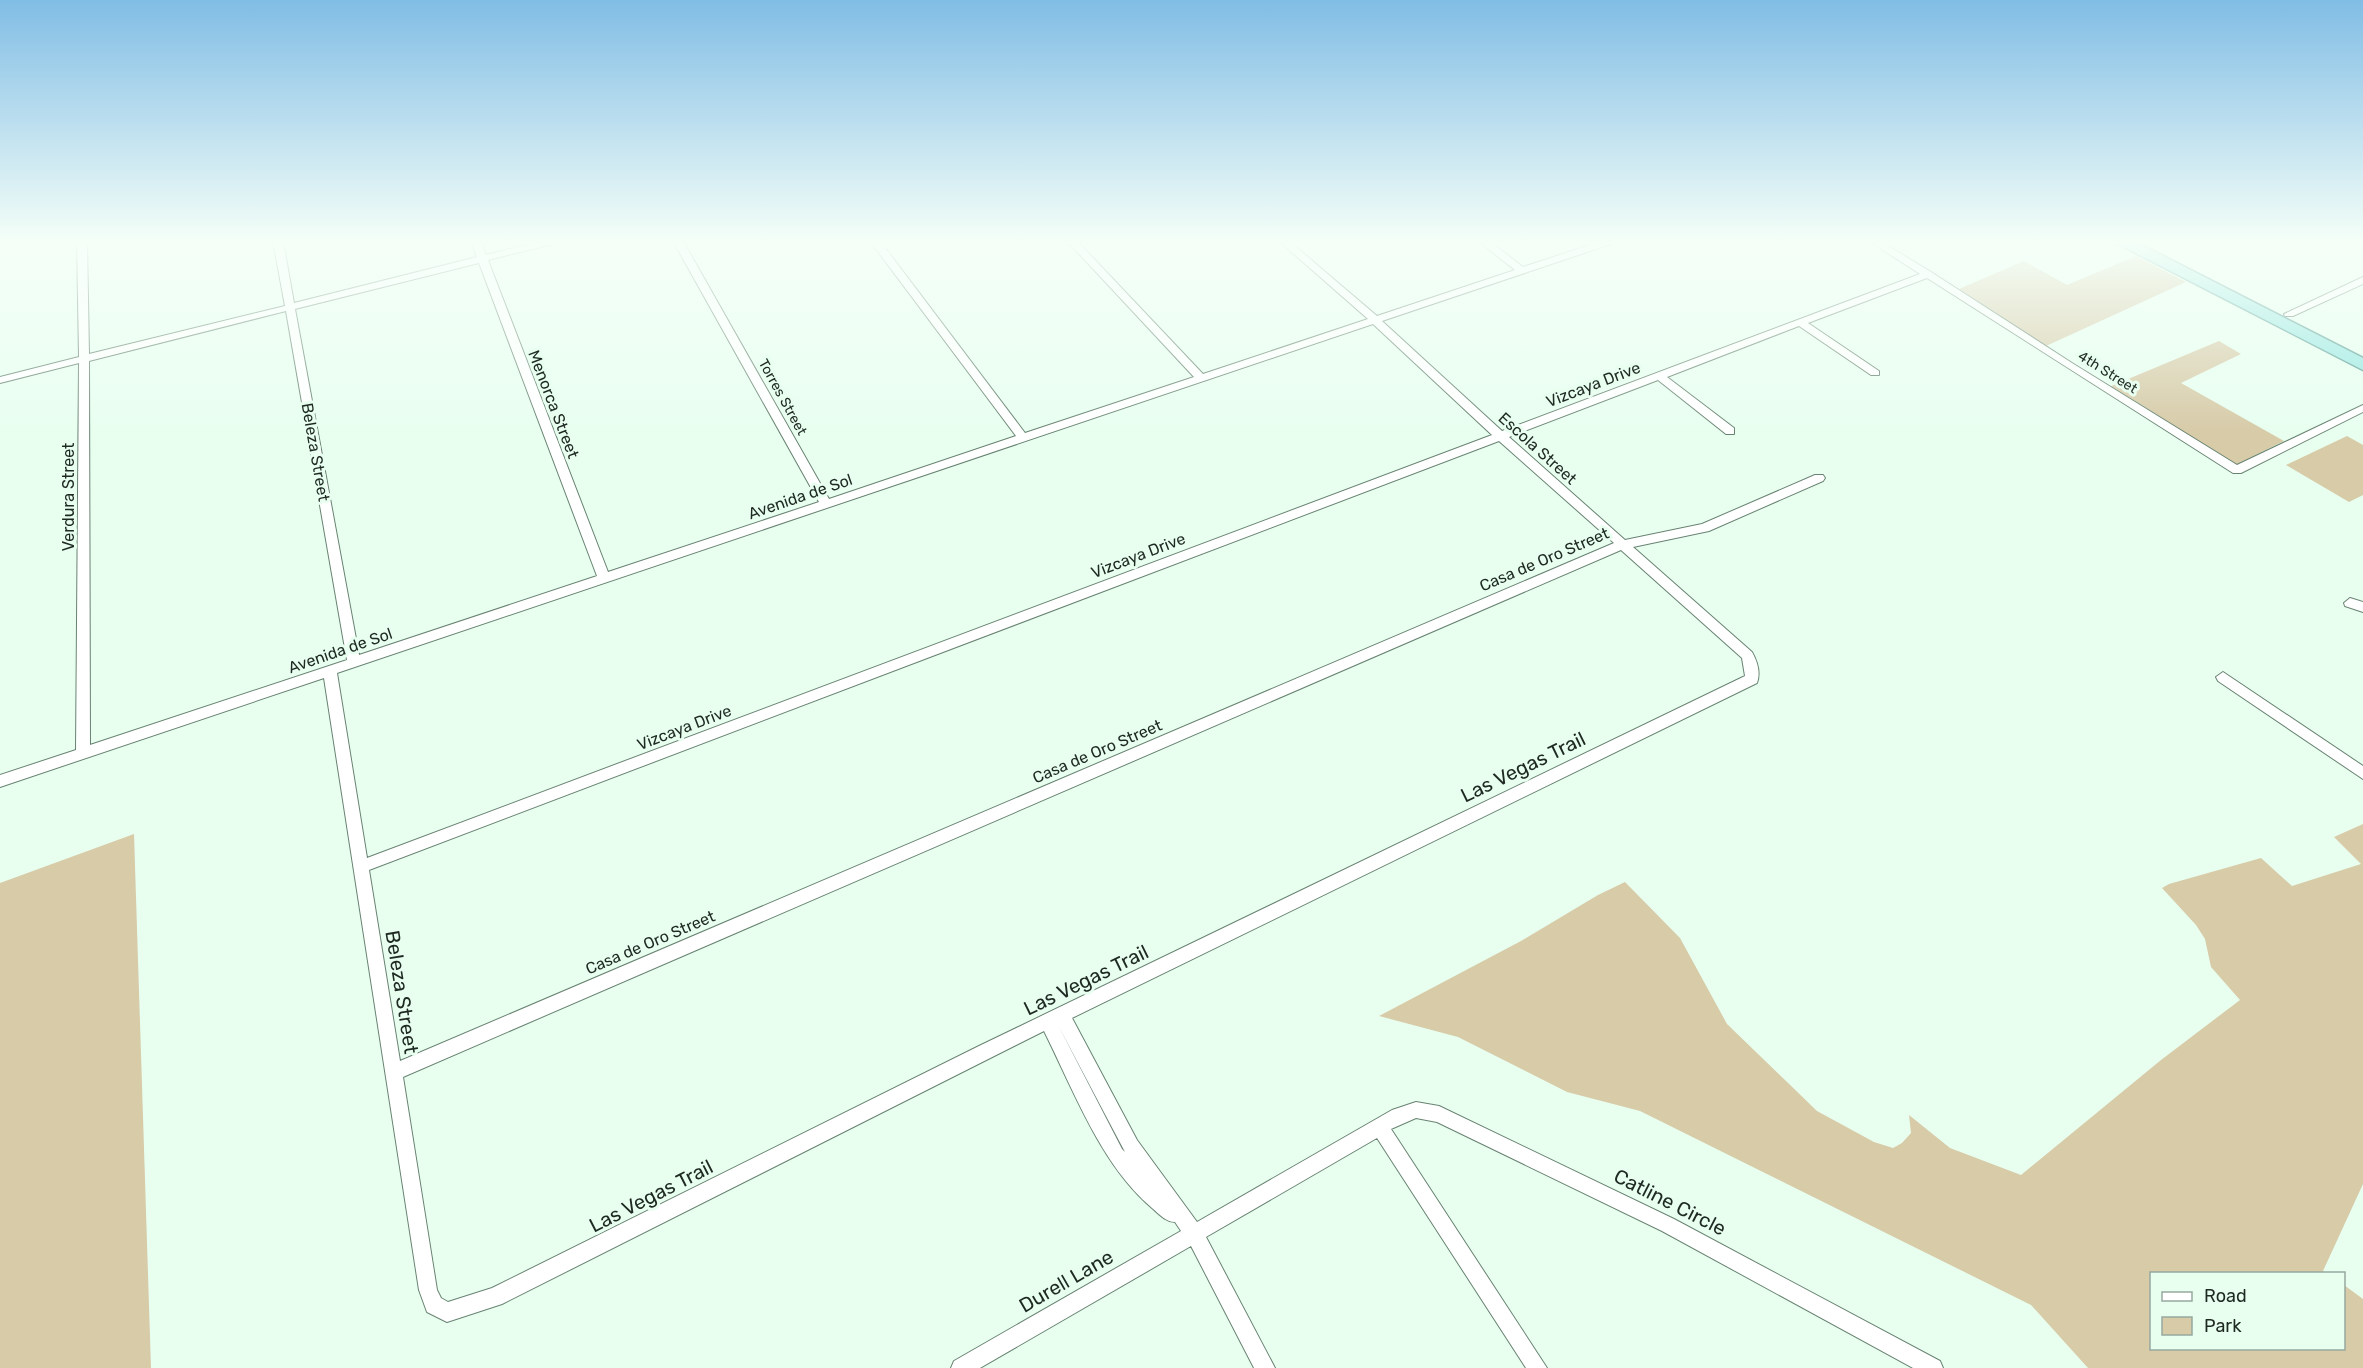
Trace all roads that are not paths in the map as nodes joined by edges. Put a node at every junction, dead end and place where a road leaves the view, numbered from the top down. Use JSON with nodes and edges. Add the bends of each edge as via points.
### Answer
{"nodes":[{"id":1,"x":83,"y":305,"type":"edge"},
{"id":2,"x":294,"y":305,"type":"edge"},
{"id":3,"x":501,"y":305,"type":"edge"},
{"id":4,"x":714,"y":305,"type":"edge"},
{"id":5,"x":923,"y":305,"type":"edge"},
{"id":6,"x":1132,"y":305,"type":"edge"},
{"id":7,"x":1358,"y":305,"type":"edge"},
{"id":8,"x":1420,"y":305,"type":"edge"},
{"id":9,"x":1849,"y":305,"type":"edge"},
{"id":10,"x":1978,"y":305,"type":"edge"},
{"id":11,"x":2247,"y":305,"type":"edge"},
{"id":12,"x":2271,"y":305,"type":"edge"},
{"id":13,"x":2309,"y":305,"type":"edge"},
{"id":14,"x":289,"y":306,"type":"junction"},
{"id":15,"x":2289,"y":314,"type":"junction"},
{"id":16,"x":1375,"y":320,"type":"junction"},
{"id":17,"x":1802,"y":323,"type":"junction"},
{"id":18,"x":2363,"y":352,"type":"edge"},
{"id":19,"x":84,"y":358,"type":"junction"},
{"id":20,"x":2363,"y":365,"type":"edge"},
{"id":21,"x":1875,"y":373,"type":"dead end"},
{"id":22,"x":1659,"y":376,"type":"junction"},
{"id":23,"x":1201,"y":378,"type":"junction"},
{"id":24,"x":0,"y":380,"type":"edge"},
{"id":25,"x":2363,"y":408,"type":"edge"},
{"id":26,"x":1730,"y":431,"type":"dead end"},
{"id":27,"x":1501,"y":436,"type":"junction"},
{"id":28,"x":1023,"y":438,"type":"junction"},
{"id":29,"x":1819,"y":478,"type":"dead end"},
{"id":30,"x":826,"y":504,"type":"junction"},
{"id":31,"x":1622,"y":545,"type":"junction"},
{"id":32,"x":604,"y":579,"type":"junction"},
{"id":33,"x":354,"y":662,"type":"junction"},
{"id":34,"x":330,"y":671,"type":"junction"},
{"id":35,"x":2223,"y":676,"type":"dead end"},
{"id":36,"x":1744,"y":683,"type":"joint"},
{"id":37,"x":83,"y":753,"type":"junction"},
{"id":38,"x":2363,"y":773,"type":"edge"},
{"id":39,"x":0,"y":781,"type":"edge"},
{"id":40,"x":360,"y":867,"type":"junction"},
{"id":41,"x":1055,"y":1019,"type":"junction"},
{"id":42,"x":393,"y":1072,"type":"junction"},
{"id":43,"x":1379,"y":1126,"type":"junction"},
{"id":44,"x":1194,"y":1233,"type":"junction"},
{"id":45,"x":447,"y":1312,"type":"joint"},
{"id":46,"x":988,"y":1361,"type":"edge"},
{"id":47,"x":961,"y":1368,"type":"edge"},
{"id":48,"x":1265,"y":1368,"type":"edge"},
{"id":49,"x":1537,"y":1368,"type":"edge"},
{"id":50,"x":1933,"y":1368,"type":"edge"}],
"edges":[{"from":1,"to":19,"type":"street","name":"Verdura Street"},
{"from":2,"to":14,"type":"street"},
{"from":3,"to":32,"type":"street","name":"Menorca Street"},
{"from":4,"to":30,"type":"street","name":"Torres Street"},
{"from":5,"to":28,"type":"street"},
{"from":6,"to":23,"type":"street"},
{"from":7,"to":16,"type":"street","name":"Escola Street"},
{"from":8,"to":16,"type":"street","name":"Avenida de Sol"},
{"from":9,"to":17,"type":"street","name":"Vizcaya Drive"},
{"from":10,"to":25,"type":"street","name":"4th Street","via":[[2237,470]]},
{"from":11,"to":20,"type":"highway"},
{"from":12,"to":15,"type":"highway"},
{"from":13,"to":15,"type":"street"},
{"from":14,"to":19,"type":"street"},
{"from":14,"to":33,"type":"street","name":"Beleza Street"},
{"from":15,"to":18,"type":"highway"},
{"from":16,"to":23,"type":"street","name":"Avenida de Sol"},
{"from":16,"to":27,"type":"street","name":"Escola Street"},
{"from":17,"to":21,"type":"street"},
{"from":17,"to":22,"type":"street","name":"Vizcaya Drive"},
{"from":19,"to":24,"type":"street"},
{"from":19,"to":37,"type":"street","name":"Verdura Street"},
{"from":22,"to":26,"type":"street"},
{"from":22,"to":27,"type":"street","name":"Vizcaya Drive"},
{"from":23,"to":28,"type":"street","name":"Avenida de Sol"},
{"from":27,"to":31,"type":"street","name":"Escola Street"},
{"from":27,"to":40,"type":"street","name":"Vizcaya Drive"},
{"from":28,"to":30,"type":"street","name":"Avenida de Sol"},
{"from":29,"to":31,"type":"street","name":"Casa de Oro Street","via":[[1705,528]]},
{"from":30,"to":32,"type":"street","name":"Avenida de Sol"},
{"from":31,"to":36,"type":"street","name":"Escola Street","via":[[1747,655],[1752,679]]},
{"from":31,"to":42,"type":"street","name":"Casa de Oro Street"},
{"from":32,"to":33,"type":"street","name":"Avenida de Sol"},
{"from":33,"to":34,"type":"street","name":"Avenida de Sol"},
{"from":34,"to":37,"type":"street","name":"Avenida de Sol"},
{"from":34,"to":40,"type":"street","name":"Beleza Street"},
{"from":35,"to":38,"type":"street"},
{"from":36,"to":41,"type":"street","name":"Las Vegas Trail"},
{"from":37,"to":39,"type":"street","name":"Avenida de Sol"},
{"from":40,"to":42,"type":"street","name":"Beleza Street"},
{"from":41,"to":44,"type":"street","via":[[1124,1168]]},
{"from":41,"to":45,"type":"street","name":"Las Vegas Trail","via":[[495,1297]]},
{"from":42,"to":45,"type":"street","name":"Beleza Street","via":[[428,1290],[434,1305]]},
{"from":43,"to":44,"type":"street","name":"Catline Circle"},
{"from":43,"to":49,"type":"street"},
{"from":43,"to":50,"type":"street","name":"Catline Circle","via":[[1416,1110],[1439,1114],[1668,1225]]},
{"from":44,"to":46,"type":"street","name":"Durell Lane"},
{"from":44,"to":48,"type":"street"},
{"from":46,"to":47,"type":"street","name":"Durell Lane"}]}
